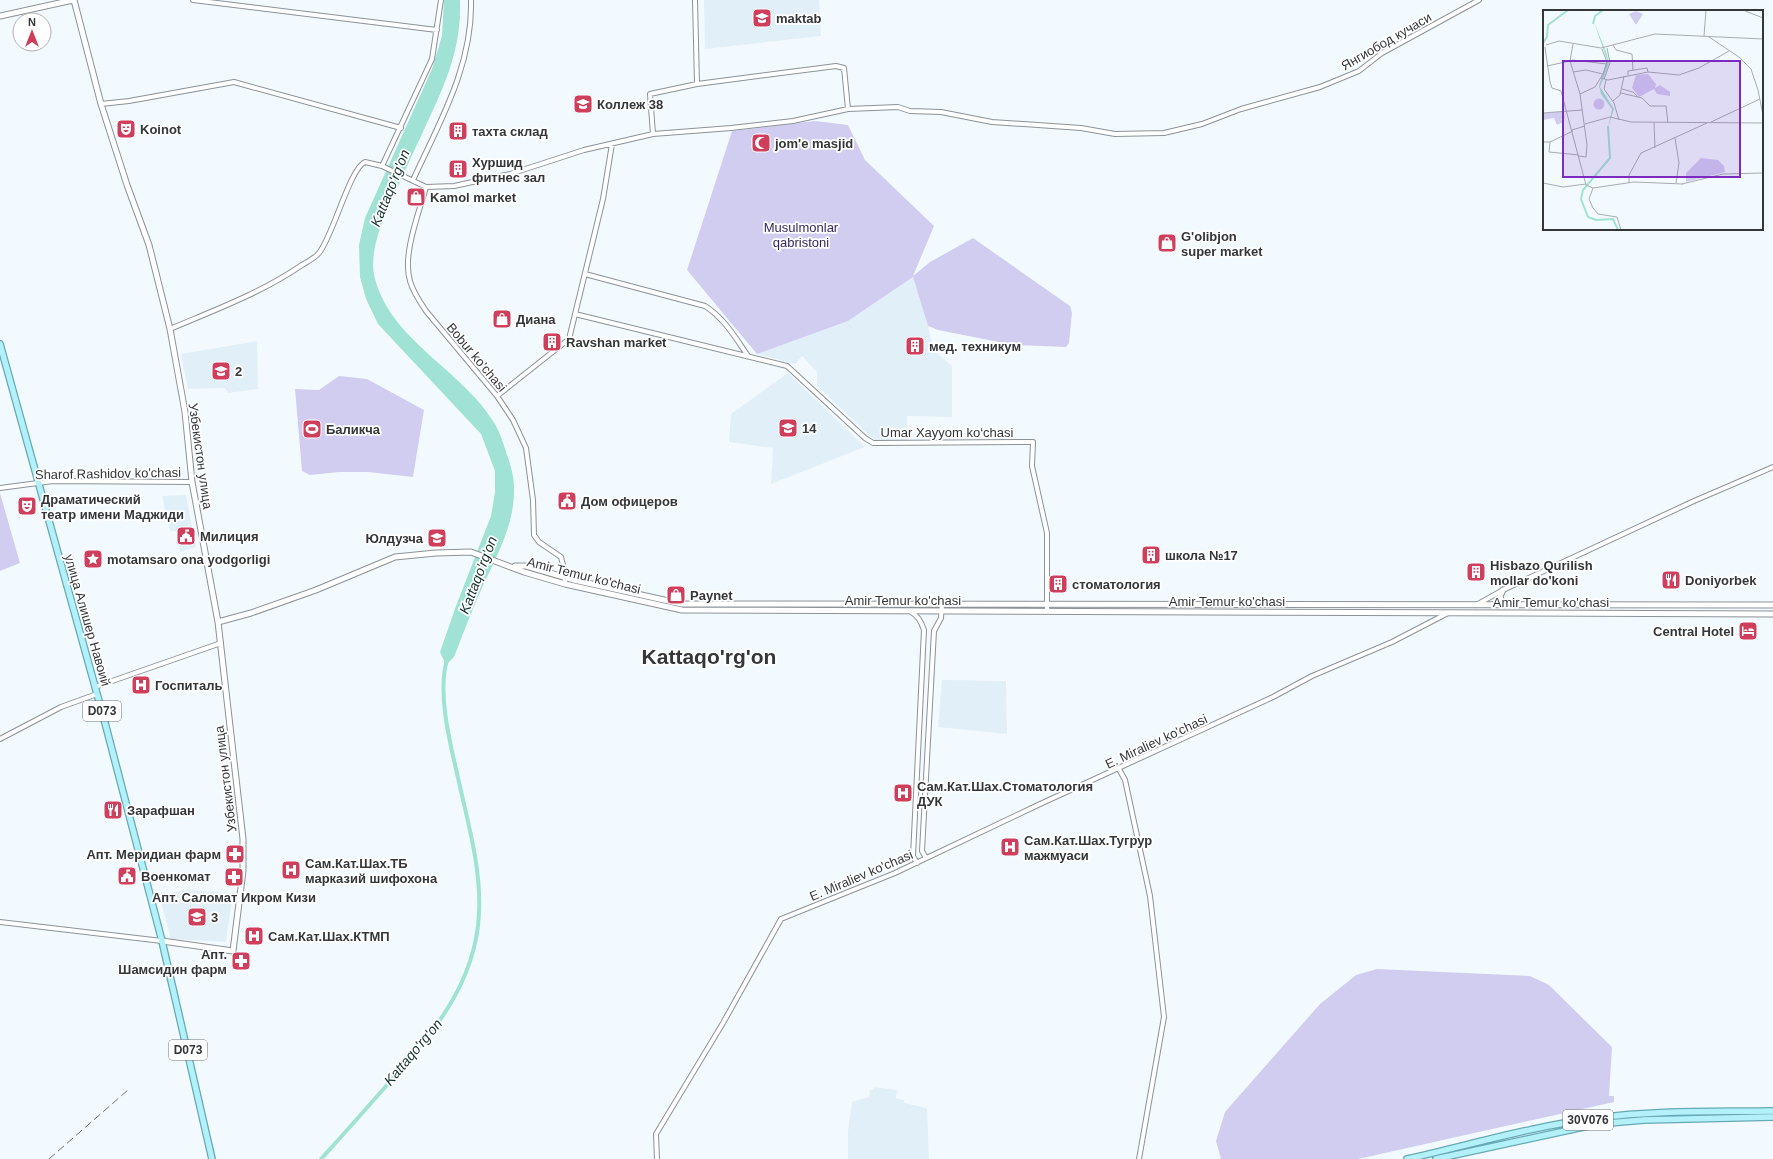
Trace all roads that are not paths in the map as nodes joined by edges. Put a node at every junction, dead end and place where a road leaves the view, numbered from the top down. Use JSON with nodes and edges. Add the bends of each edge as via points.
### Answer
{"nodes":[{"id":1,"x":74,"y":0,"type":"edge"},
{"id":2,"x":193,"y":0,"type":"edge"},
{"id":3,"x":441,"y":0,"type":"edge"},
{"id":4,"x":471,"y":0,"type":"edge"},
{"id":5,"x":695,"y":0,"type":"edge"},
{"id":6,"x":1479,"y":0,"type":"edge"},
{"id":7,"x":0,"y":16,"type":"edge"},
{"id":8,"x":437,"y":30,"type":"junction"},
{"id":9,"x":697,"y":84,"type":"junction"},
{"id":10,"x":101,"y":104,"type":"junction"},
{"id":11,"x":848,"y":109,"type":"junction"},
{"id":12,"x":401,"y":128,"type":"junction"},
{"id":13,"x":653,"y":134,"type":"junction"},
{"id":14,"x":612,"y":144,"type":"junction"},
{"id":15,"x":384,"y":166,"type":"junction"},
{"id":16,"x":413,"y":180,"type":"junction"},
{"id":17,"x":426,"y":187,"type":"junction"},
{"id":18,"x":585,"y":274,"type":"junction"},
{"id":19,"x":575,"y":314,"type":"junction"},
{"id":20,"x":170,"y":329,"type":"junction"},
{"id":21,"x":0,"y":344,"type":"edge"},
{"id":22,"x":749,"y":356,"type":"junction"},
{"id":23,"x":497,"y":396,"type":"junction"},
{"id":24,"x":1773,"y":467,"type":"edge"},
{"id":25,"x":192,"y":482,"type":"junction"},
{"id":26,"x":39,"y":483,"type":"junction"},
{"id":27,"x":0,"y":488,"type":"edge"},
{"id":28,"x":512,"y":566,"type":"junction"},
{"id":29,"x":565,"y":577,"type":"junction"},
{"id":30,"x":565,"y":584,"type":"junction"},
{"id":31,"x":1503,"y":590,"type":"junction"},
{"id":32,"x":942,"y":604,"type":"junction"},
{"id":33,"x":1047,"y":604,"type":"junction"},
{"id":34,"x":1476,"y":605,"type":"junction"},
{"id":35,"x":1502,"y":605,"type":"junction"},
{"id":36,"x":1529,"y":605,"type":"junction"},
{"id":37,"x":1773,"y":605,"type":"edge"},
{"id":38,"x":1738,"y":606,"type":"junction"},
{"id":39,"x":744,"y":607,"type":"junction"},
{"id":40,"x":910,"y":611,"type":"junction"},
{"id":41,"x":942,"y":611,"type":"junction"},
{"id":42,"x":1047,"y":611,"type":"junction"},
{"id":43,"x":1448,"y":613,"type":"junction"},
{"id":44,"x":1529,"y":613,"type":"junction"},
{"id":45,"x":1738,"y":614,"type":"junction"},
{"id":46,"x":1773,"y":614,"type":"edge"},
{"id":47,"x":218,"y":622,"type":"junction"},
{"id":48,"x":221,"y":643,"type":"junction"},
{"id":49,"x":95,"y":687,"type":"junction"},
{"id":50,"x":97,"y":694,"type":"junction"},
{"id":51,"x":0,"y":739,"type":"edge"},
{"id":52,"x":1119,"y":769,"type":"junction"},
{"id":53,"x":926,"y":858,"type":"junction"},
{"id":54,"x":916,"y":863,"type":"junction"},
{"id":55,"x":0,"y":922,"type":"edge"},
{"id":56,"x":162,"y":941,"type":"junction"},
{"id":57,"x":1773,"y":1111,"type":"edge"},
{"id":58,"x":1773,"y":1117,"type":"edge"},
{"id":59,"x":212,"y":1159,"type":"edge"},
{"id":60,"x":657,"y":1159,"type":"edge"},
{"id":61,"x":1140,"y":1159,"type":"edge"},
{"id":62,"x":1407,"y":1159,"type":"edge"},
{"id":63,"x":1436,"y":1159,"type":"edge"}],
"edges":[{"from":1,"to":7,"type":"main road"},
{"from":1,"to":10,"type":"main road","name":"Узбекистон улица"},
{"from":2,"to":8,"type":"street"},
{"from":3,"to":8,"type":"street"},
{"from":4,"to":16,"type":"street","via":[[471,31],[458,82]]},
{"from":5,"to":9,"type":"street"},
{"from":6,"to":11,"type":"street","name":"Янгиобод кучаси","via":[[1382,53],[1359,71],[1322,86],[1164,134],[1115,134],[1081,128],[992,122],[941,112],[910,111],[898,107]]},
{"from":8,"to":12,"type":"street","via":[[432,60]]},
{"from":9,"to":11,"type":"street","via":[[836,66],[844,68]]},
{"from":9,"to":13,"type":"street","via":[[650,94]]},
{"from":10,"to":12,"type":"street","via":[[234,82]]},
{"from":10,"to":20,"type":"main road","name":"Узбекистон улица","via":[[148,245]]},
{"from":11,"to":13,"type":"street","name":"Янгиобод кучаси","via":[[793,121]]},
{"from":12,"to":15,"type":"street"},
{"from":13,"to":14,"type":"street","name":"Янгиобод кучаси"},
{"from":14,"to":17,"type":"street","name":"Янгиобод кучаси","via":[[478,182]]},
{"from":14,"to":18,"type":"street","via":[[603,199]]},
{"from":15,"to":16,"type":"street"},
{"from":15,"to":20,"type":"street","via":[[365,162],[357,168],[319,254],[291,273],[242,298]]},
{"from":16,"to":17,"type":"street"},
{"from":17,"to":23,"type":"street","name":"Bobur ko'chasi","via":[[411,243],[408,266],[410,280],[416,296],[426,311]]},
{"from":18,"to":19,"type":"street"},
{"from":18,"to":22,"type":"street","via":[[705,306],[727,325]]},
{"from":19,"to":22,"type":"street","name":"Umar Xayyom ko‘chasi"},
{"from":19,"to":23,"type":"street","via":[[569,339]]},
{"from":20,"to":25,"type":"main road","name":"Узбекистон улица","via":[[185,412]]},
{"from":21,"to":26,"type":"main road","name":"улица Алишер Навоий","number":"D073"},
{"from":22,"to":33,"type":"street","name":"Umar Xayyom ko‘chasi","via":[[792,369],[873,443],[1033,442],[1032,466],[1047,533]]},
{"from":23,"to":29,"type":"street","name":"Bobur ko'chasi","via":[[513,420],[526,448],[533,500],[534,535],[539,542],[561,557]]},
{"from":24,"to":31,"type":"street","via":[[1694,500]]},
{"from":25,"to":26,"type":"street","name":"Sharof Rashidov ko'chasi"},
{"from":25,"to":47,"type":"main road","name":"Узбекистон улица"},
{"from":26,"to":27,"type":"street","name":"Sharof Rashidov ko'chasi"},
{"from":26,"to":49,"type":"main road","name":"улица Алишер Навоий","number":"D073"},
{"from":28,"to":29,"type":"main road","name":"Amir Temur ko'chasi","via":[[526,566]]},
{"from":28,"to":30,"type":"main road","name":"Amir Temur ko'chasi"},
{"from":28,"to":47,"type":"main road","via":[[474,553],[395,557],[251,613]]},
{"from":29,"to":30,"type":"street"},
{"from":29,"to":39,"type":"main road","name":"Amir Temur ko'chasi","via":[[682,604]]},
{"from":30,"to":39,"type":"main road","name":"Amir Temur ko'chasi","via":[[674,608]]},
{"from":31,"to":34,"type":"street"},
{"from":31,"to":35,"type":"main road","via":[[1500,596]]},
{"from":32,"to":33,"type":"main road","name":"Amir Temur ko'chasi"},
{"from":32,"to":39,"type":"main road","name":"Amir Temur ko'chasi"},
{"from":32,"to":41,"type":"street"},
{"from":33,"to":34,"type":"main road","name":"Amir Temur ko'chasi"},
{"from":33,"to":42,"type":"street"},
{"from":34,"to":35,"type":"main road","name":"Amir Temur ko'chasi"},
{"from":35,"to":36,"type":"main road","name":"Amir Temur ko'chasi"},
{"from":36,"to":38,"type":"main road","name":"Amir Temur ko'chasi"},
{"from":36,"to":44,"type":"main road"},
{"from":37,"to":38,"type":"main road","name":"Amir Temur ko'chasi"},
{"from":38,"to":45,"type":"main road"},
{"from":39,"to":40,"type":"main road","name":"Amir Temur ko'chasi"},
{"from":40,"to":41,"type":"main road","name":"Amir Temur ko'chasi"},
{"from":40,"to":54,"type":"street","via":[[922,622],[924,630],[913,856]]},
{"from":41,"to":42,"type":"main road","name":"Amir Temur ko'chasi"},
{"from":41,"to":53,"type":"street","via":[[934,631],[922,851]]},
{"from":42,"to":43,"type":"main road","name":"Amir Temur ko'chasi"},
{"from":43,"to":44,"type":"main road","name":"Amir Temur ko'chasi"},
{"from":43,"to":52,"type":"street","name":"E. Miraliev ko'chasi","via":[[1392,642],[1312,676],[1274,697]]},
{"from":44,"to":45,"type":"main road","name":"Amir Temur ko'chasi"},
{"from":45,"to":46,"type":"main road","name":"Amir Temur ko'chasi"},
{"from":47,"to":48,"type":"main road","name":"Узбекистон улица"},
{"from":48,"to":49,"type":"street"},
{"from":48,"to":56,"type":"main road","name":"Узбекистон улица","via":[[243,839],[243,871],[233,950]]},
{"from":49,"to":50,"type":"main road","name":"улица Алишер Навоий","number":"D073"},
{"from":50,"to":51,"type":"street","via":[[61,707]]},
{"from":50,"to":56,"type":"main road","name":"улица Алишер Навоий","number":"D073"},
{"from":52,"to":53,"type":"street","name":"E. Miraliev ko'chasi"},
{"from":52,"to":61,"type":"street","via":[[1125,780],[1150,896],[1164,1017]]},
{"from":53,"to":54,"type":"street","name":"E. Miraliev ko'chasi"},
{"from":54,"to":60,"type":"street","name":"E. Miraliev ko'chasi","via":[[781,919],[723,1023],[656,1134]]},
{"from":55,"to":56,"type":"street"},
{"from":56,"to":59,"type":"main road","name":"улица Алишер Навоий","number":"D073"},
{"from":57,"to":62,"type":"main road","number":"30V076","via":[[1648,1113],[1596,1118]]},
{"from":58,"to":63,"type":"main road","number":"30V076","via":[[1644,1120],[1597,1124]]}]}
